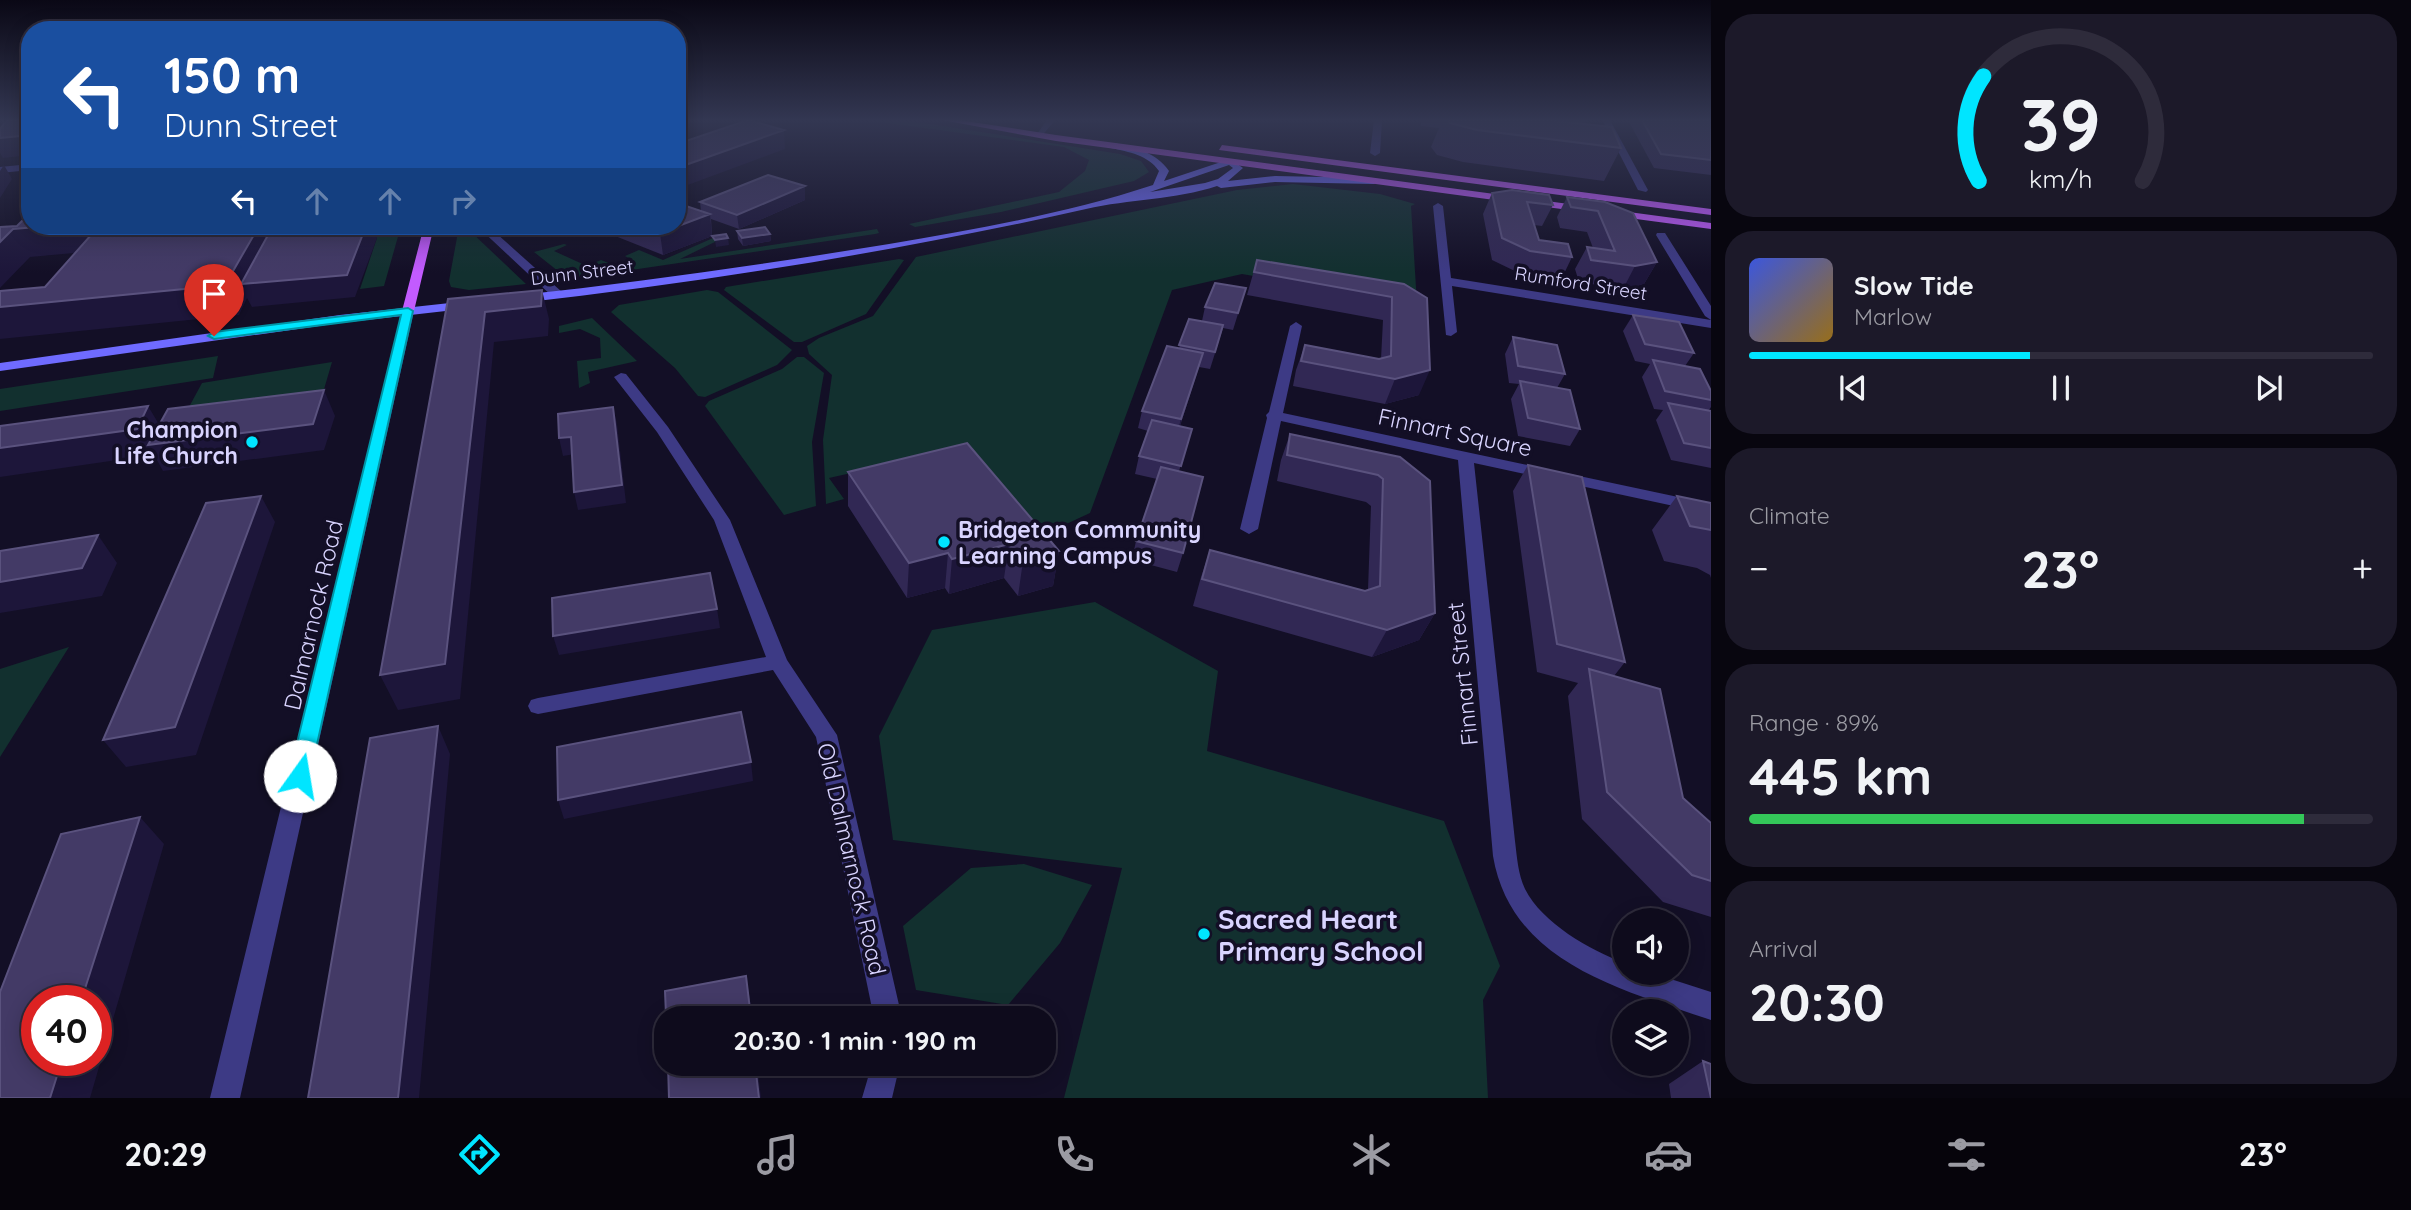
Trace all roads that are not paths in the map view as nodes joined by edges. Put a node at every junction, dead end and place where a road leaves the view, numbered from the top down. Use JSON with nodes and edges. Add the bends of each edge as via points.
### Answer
{"nodes":[{"id":1,"x":1164,"y":171,"type":"edge"},
{"id":2,"x":1202,"y":171,"type":"edge"},
{"id":3,"x":1237,"y":171,"type":"edge"},
{"id":4,"x":1301,"y":171,"type":"edge"},
{"id":5,"x":1397,"y":171,"type":"edge"},
{"id":6,"x":1633,"y":171,"type":"edge"},
{"id":7,"x":1377,"y":181,"type":"junction"},
{"id":8,"x":1157,"y":186,"type":"junction"},
{"id":9,"x":1196,"y":188,"type":"junction"},
{"id":10,"x":1643,"y":190,"type":"dead end"},
{"id":11,"x":1123,"y":198,"type":"junction"},
{"id":12,"x":1438,"y":206,"type":"dead end"},
{"id":13,"x":1711,"y":212,"type":"edge"},
{"id":14,"x":1711,"y":226,"type":"edge"},
{"id":15,"x":427,"y":235,"type":"edge"},
{"id":16,"x":492,"y":235,"type":"edge"},
{"id":17,"x":1661,"y":235,"type":"dead end"},
{"id":18,"x":1446,"y":281,"type":"junction"},
{"id":19,"x":558,"y":295,"type":"junction"},
{"id":20,"x":510,"y":300,"type":"edge"},
{"id":21,"x":483,"y":303,"type":"edge"},
{"id":22,"x":408,"y":311,"type":"junction"},
{"id":23,"x":1711,"y":316,"type":"edge"},
{"id":24,"x":1711,"y":324,"type":"edge"},
{"id":25,"x":1296,"y":326,"type":"dead end"},
{"id":26,"x":1451,"y":332,"type":"dead end"},
{"id":27,"x":0,"y":367,"type":"edge"},
{"id":28,"x":621,"y":377,"type":"dead end"},
{"id":29,"x":1273,"y":415,"type":"junction"},
{"id":30,"x":1466,"y":458,"type":"junction"},
{"id":31,"x":1711,"y":509,"type":"edge"},
{"id":32,"x":1249,"y":529,"type":"dead end"},
{"id":33,"x":778,"y":662,"type":"junction"},
{"id":34,"x":538,"y":706,"type":"dead end"},
{"id":35,"x":885,"y":1006,"type":"edge"},
{"id":36,"x":1711,"y":1006,"type":"edge"},
{"id":37,"x":883,"y":1076,"type":"edge"},
{"id":38,"x":225,"y":1098,"type":"edge"},
{"id":39,"x":877,"y":1098,"type":"edge"}],
"edges":[{"from":1,"to":8,"type":"main road"},
{"from":2,"to":8,"type":"main road","name":"Dunn Street"},
{"from":3,"to":9,"type":"main road","name":"Dunn Street"},
{"from":4,"to":7,"type":"main road"},
{"from":5,"to":13,"type":"main road"},
{"from":6,"to":10,"type":"street"},
{"from":7,"to":9,"type":"main road","via":[[1270,179]]},
{"from":7,"to":14,"type":"main road"},
{"from":8,"to":11,"type":"main road","name":"Dunn Street"},
{"from":9,"to":11,"type":"main road","name":"Dunn Street"},
{"from":11,"to":19,"type":"main road","name":"Dunn Street","via":[[933,239]]},
{"from":12,"to":18,"type":"street"},
{"from":15,"to":22,"type":"main road","name":"Dalmarnock Road"},
{"from":16,"to":19,"type":"street"},
{"from":17,"to":23,"type":"street"},
{"from":18,"to":24,"type":"street","name":"Rumford Street"},
{"from":18,"to":26,"type":"street"},
{"from":19,"to":20,"type":"main road","name":"Dunn Street"},
{"from":21,"to":22,"type":"main road"},
{"from":22,"to":27,"type":"main road"},
{"from":22,"to":38,"type":"street","name":"Dalmarnock Road"},
{"from":25,"to":29,"type":"street"},
{"from":28,"to":33,"type":"street","name":"Old Dalmarnock Road","via":[[663,430],[722,520]]},
{"from":29,"to":30,"type":"street","name":"Finnart Square"},
{"from":29,"to":32,"type":"street"},
{"from":30,"to":31,"type":"street","name":"Finnart Square"},
{"from":30,"to":36,"type":"street","name":"Finnart Street","via":[[1511,885],[1524,909],[1550,934],[1607,972]]},
{"from":33,"to":34,"type":"street"},
{"from":33,"to":35,"type":"street","name":"Old Dalmarnock Road","via":[[826,735]]},
{"from":37,"to":39,"type":"street"}]}
